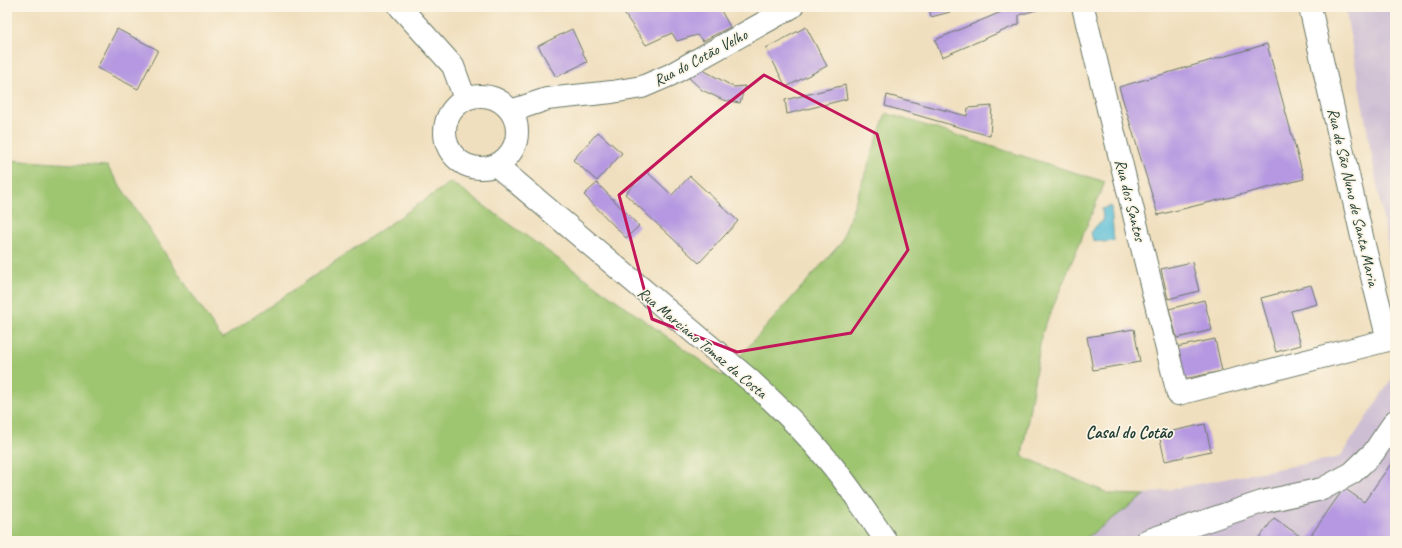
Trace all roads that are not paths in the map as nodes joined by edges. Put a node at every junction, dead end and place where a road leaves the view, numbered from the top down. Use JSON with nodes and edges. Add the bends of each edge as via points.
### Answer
{"nodes":[{"id":1,"x":400,"y":7,"type":"edge"},
{"id":2,"x":792,"y":7,"type":"edge"},
{"id":3,"x":1083,"y":7,"type":"edge"},
{"id":4,"x":1310,"y":7,"type":"edge"},
{"id":5,"x":465,"y":99,"type":"junction"},
{"id":6,"x":510,"y":112,"type":"junction"},
{"id":7,"x":496,"y":165,"type":"junction"},
{"id":8,"x":1178,"y":394,"type":"joint"},
{"id":9,"x":1395,"y":421,"type":"edge"},
{"id":10,"x":1175,"y":537,"type":"edge"},
{"id":11,"x":886,"y":541,"type":"edge"},
{"id":12,"x":1146,"y":541,"type":"edge"}],
"edges":[{"from":1,"to":5,"type":"street","via":[[453,66]]},
{"from":2,"to":6,"type":"street","name":"Rua do Cotão Velho","via":[[670,75],[642,87],[547,99]]},
{"from":3,"to":8,"type":"street","name":"Rua dos Santos"},
{"from":4,"to":8,"type":"street","name":"Rua de São Nuno de Santa Maria","via":[[1388,340]]},
{"from":5,"to":6,"type":"street","via":[[475,96],[495,98]]},
{"from":5,"to":7,"type":"street","via":[[449,114],[444,136],[447,147],[453,157],[473,168]]},
{"from":6,"to":7,"type":"street","via":[[517,131],[516,142],[505,160]]},
{"from":7,"to":11,"type":"street","name":"Rua Marciano Tomaz da Costa","via":[[787,414],[820,450]]},
{"from":9,"to":10,"type":"street","via":[[1374,452],[1352,473],[1322,489],[1262,502]]},
{"from":10,"to":12,"type":"street"}]}
